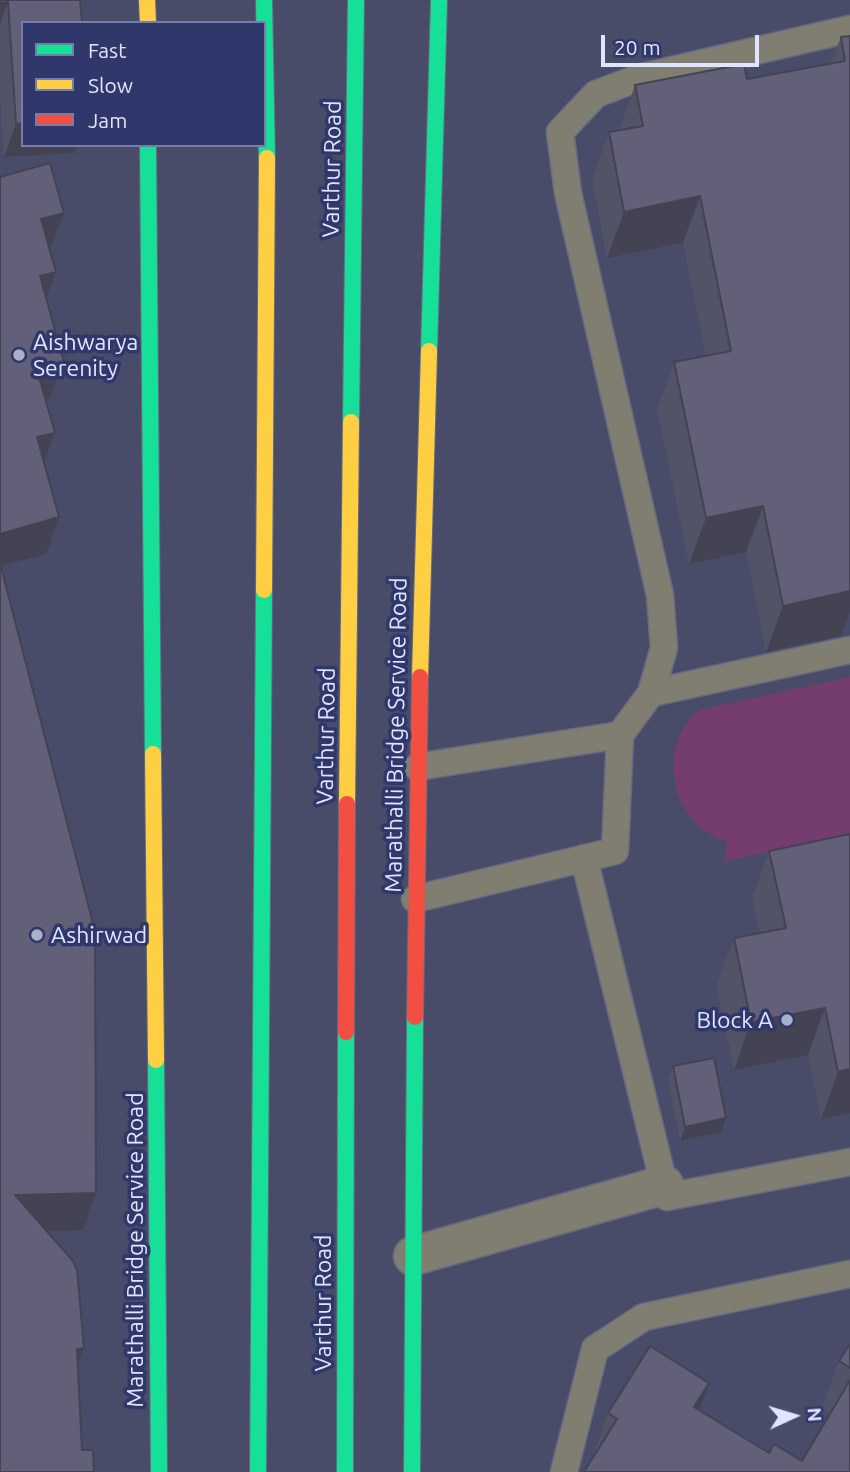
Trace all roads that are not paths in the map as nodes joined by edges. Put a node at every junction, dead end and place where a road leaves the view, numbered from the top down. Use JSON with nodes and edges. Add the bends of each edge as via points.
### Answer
{"nodes":[{"id":1,"x":148,"y":0,"type":"edge"},
{"id":2,"x":264,"y":0,"type":"edge"},
{"id":3,"x":356,"y":0,"type":"edge"},
{"id":4,"x":439,"y":0,"type":"edge"},
{"id":5,"x":148,"y":21,"type":"edge"},
{"id":6,"x":264,"y":21,"type":"edge"},
{"id":7,"x":850,"y":29,"type":"edge"},
{"id":8,"x":266,"y":98,"type":"edge"},
{"id":9,"x":148,"y":147,"type":"edge"},
{"id":10,"x":850,"y":650,"type":"edge"},
{"id":11,"x":652,"y":693,"type":"junction"},
{"id":12,"x":620,"y":735,"type":"junction"},
{"id":13,"x":417,"y":767,"type":"junction"},
{"id":14,"x":584,"y":858,"type":"junction"},
{"id":15,"x":415,"y":899,"type":"junction"},
{"id":16,"x":850,"y":1162,"type":"edge"},
{"id":17,"x":664,"y":1185,"type":"junction"},
{"id":18,"x":413,"y":1256,"type":"junction"},
{"id":19,"x":850,"y":1274,"type":"edge"},
{"id":20,"x":159,"y":1472,"type":"edge"},
{"id":21,"x":258,"y":1472,"type":"edge"},
{"id":22,"x":345,"y":1472,"type":"edge"},
{"id":23,"x":412,"y":1472,"type":"edge"},
{"id":24,"x":564,"y":1472,"type":"edge"}],
"edges":[{"from":1,"to":5,"type":"main road"},
{"from":2,"to":6,"type":"main road"},
{"from":3,"to":22,"type":"main road","name":"Varthur Road"},
{"from":4,"to":13,"type":"main road","name":"Marathalli Bridge Service Road"},
{"from":7,"to":11,"type":"lane","via":[[638,78],[597,94],[560,132],[568,193],[660,595],[664,648]]},
{"from":8,"to":21,"type":"main road"},
{"from":9,"to":20,"type":"main road","name":"Marathalli Bridge Service Road"},
{"from":10,"to":11,"type":"lane"},
{"from":11,"to":12,"type":"lane"},
{"from":12,"to":13,"type":"lane"},
{"from":12,"to":14,"type":"lane","via":[[615,851]]},
{"from":13,"to":15,"type":"main road","name":"Marathalli Bridge Service Road"},
{"from":14,"to":15,"type":"lane"},
{"from":14,"to":17,"type":"lane"},
{"from":15,"to":18,"type":"main road","name":"Marathalli Bridge Service Road"},
{"from":16,"to":17,"type":"lane","via":[[667,1197]]},
{"from":17,"to":18,"type":"street"},
{"from":18,"to":23,"type":"main road","name":"Marathalli Bridge Service Road"},
{"from":19,"to":24,"type":"lane","via":[[644,1317],[595,1349]]}]}
